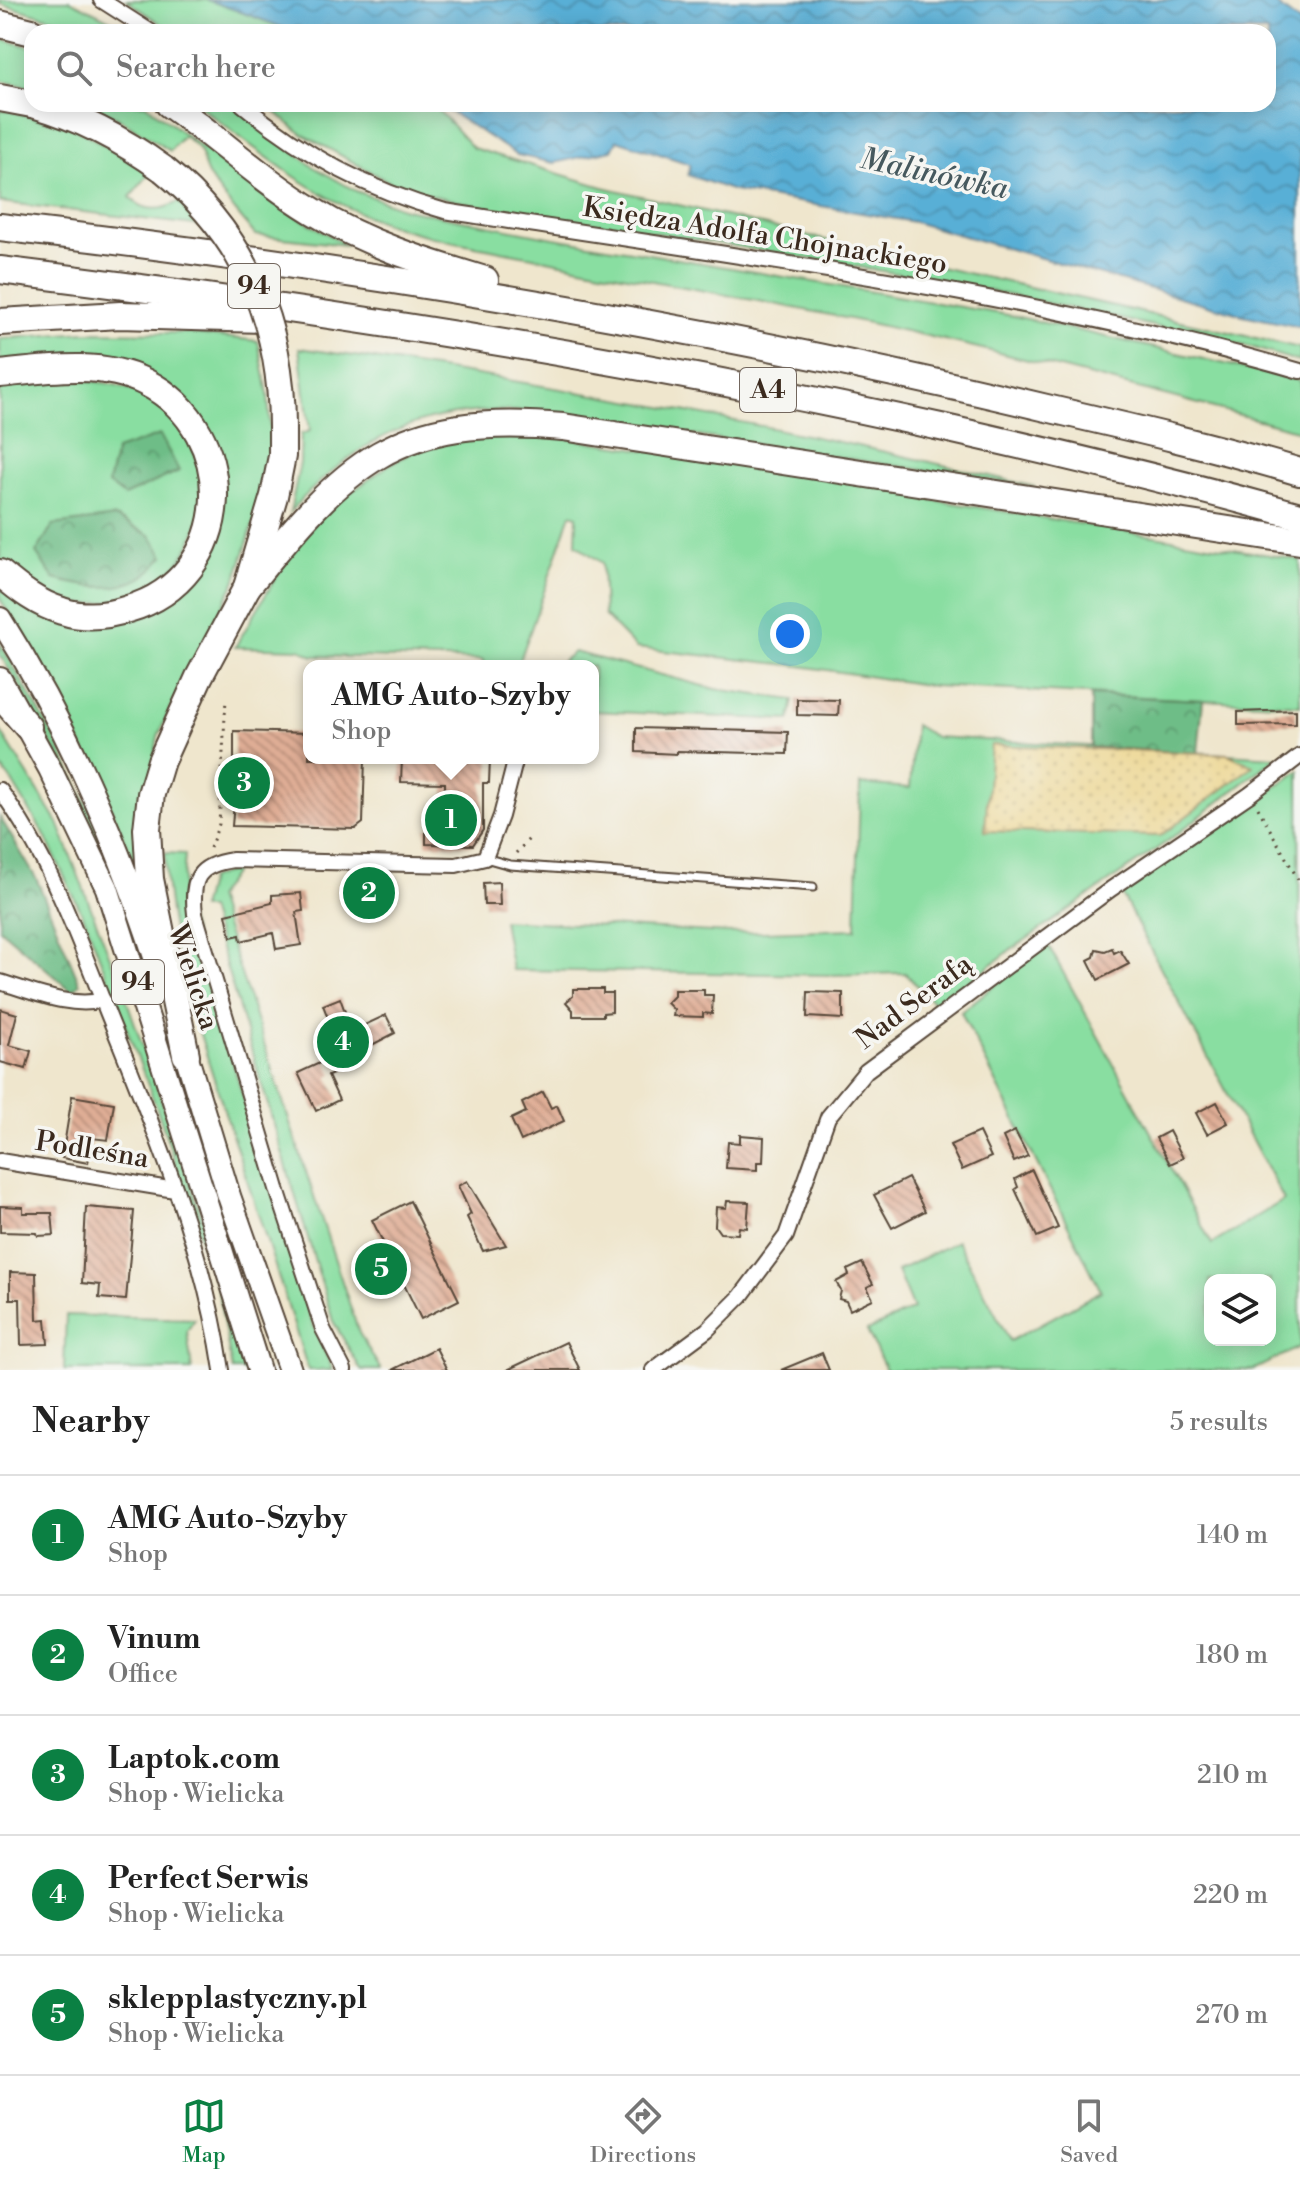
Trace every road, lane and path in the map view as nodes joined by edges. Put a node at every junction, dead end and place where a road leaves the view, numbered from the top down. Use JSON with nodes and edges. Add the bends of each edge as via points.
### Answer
{"nodes":[{"id":1,"x":101,"y":0,"type":"edge"},
{"id":2,"x":0,"y":24,"type":"edge"},
{"id":3,"x":138,"y":24,"type":"edge"},
{"id":4,"x":24,"y":30,"type":"edge"},
{"id":5,"x":0,"y":98,"type":"edge"},
{"id":6,"x":24,"y":102,"type":"edge"},
{"id":7,"x":58,"y":112,"type":"edge"},
{"id":8,"x":179,"y":112,"type":"edge"},
{"id":9,"x":253,"y":112,"type":"edge"},
{"id":10,"x":0,"y":227,"type":"edge"},
{"id":11,"x":0,"y":270,"type":"edge"},
{"id":12,"x":587,"y":312,"type":"junction"},
{"id":13,"x":366,"y":318,"type":"junction"},
{"id":14,"x":0,"y":322,"type":"edge"},
{"id":15,"x":1300,"y":371,"type":"edge"},
{"id":16,"x":0,"y":374,"type":"edge"},
{"id":17,"x":1300,"y":472,"type":"edge"},
{"id":18,"x":1300,"y":516,"type":"edge"},
{"id":19,"x":1300,"y":541,"type":"edge"},
{"id":20,"x":0,"y":573,"type":"edge"},
{"id":21,"x":247,"y":587,"type":"junction"},
{"id":22,"x":0,"y":619,"type":"edge"},
{"id":23,"x":0,"y":679,"type":"edge"},
{"id":24,"x":0,"y":695,"type":"edge"},
{"id":25,"x":226,"y":698,"type":"dead end"},
{"id":26,"x":28,"y":727,"type":"junction"},
{"id":27,"x":1300,"y":756,"type":"edge"},
{"id":28,"x":514,"y":764,"type":"edge"},
{"id":29,"x":0,"y":790,"type":"edge"},
{"id":30,"x":1249,"y":795,"type":"junction"},
{"id":31,"x":529,"y":839,"type":"dead end"},
{"id":32,"x":210,"y":844,"type":"dead end"},
{"id":33,"x":485,"y":858,"type":"junction"},
{"id":34,"x":510,"y":865,"type":"junction"},
{"id":35,"x":1300,"y":883,"type":"edge"},
{"id":36,"x":813,"y":887,"type":"dead end"},
{"id":37,"x":0,"y":982,"type":"edge"},
{"id":38,"x":103,"y":1000,"type":"junction"},
{"id":39,"x":186,"y":1055,"type":"junction"},
{"id":40,"x":0,"y":1161,"type":"edge"},
{"id":41,"x":175,"y":1190,"type":"junction"},
{"id":42,"x":222,"y":1370,"type":"edge"},
{"id":43,"x":259,"y":1370,"type":"edge"},
{"id":44,"x":290,"y":1370,"type":"edge"},
{"id":45,"x":344,"y":1370,"type":"edge"},
{"id":46,"x":653,"y":1370,"type":"edge"}],
"edges":[{"from":1,"to":3,"type":"street"},
{"from":2,"to":4,"type":"highway"},
{"from":5,"to":6,"type":"highway","number":"94"},
{"from":7,"to":21,"type":"highway","number":"94","bridge":true,"via":[[110,133],[200,201],[261,300],[280,372],[282,456]]},
{"from":8,"to":12,"type":"highway","via":[[271,182],[348,231]]},
{"from":9,"to":15,"type":"street","name":"Księdza Adolfa Chojnackiego","via":[[333,168],[402,199],[445,211],[942,290]]},
{"from":10,"to":12,"type":"highway","number":"A4","via":[[278,262]]},
{"from":11,"to":13,"type":"highway","number":"A4"},
{"from":12,"to":17,"type":"highway","number":"A4","via":[[885,370]]},
{"from":13,"to":14,"type":"highway","via":[[120,315]]},
{"from":13,"to":18,"type":"highway","number":"A4","via":[[790,394]]},
{"from":16,"to":20,"type":"highway","via":[[95,369],[143,381],[196,427],[215,488],[211,524],[193,564],[142,605],[100,615],[65,612],[33,598]]},
{"from":19,"to":21,"type":"highway","via":[[563,427],[473,424],[415,437],[362,463],[316,504]]},
{"from":21,"to":39,"type":"highway","via":[[199,677],[151,794],[150,879]]},
{"from":22,"to":39,"type":"main road","name":"Wielicka","via":[[66,736],[110,829]]},
{"from":23,"to":26,"type":"main road","name":"Wielicka"},
{"from":24,"to":26,"type":"highway","number":"94"},
{"from":25,"to":32,"type":"path","via":[[219,824]]},
{"from":26,"to":43,"type":"main road","name":"Wielicka","number":"94","via":[[107,888]]},
{"from":27,"to":30,"type":"street","name":"Nad Serafą"},
{"from":28,"to":33,"type":"street"},
{"from":29,"to":38,"type":"street","via":[[58,888]]},
{"from":30,"to":35,"type":"path"},
{"from":30,"to":46,"type":"street","name":"Nad Serafą","via":[[1111,889],[866,1071],[828,1117],[786,1236],[741,1296],[707,1330]]},
{"from":31,"to":34,"type":"path"},
{"from":33,"to":34,"type":"lane"},
{"from":33,"to":45,"type":"street","via":[[456,865],[233,860],[211,863],[199,873],[193,898],[199,927],[278,1192],[323,1329]]},
{"from":34,"to":36,"type":"lane"},
{"from":37,"to":38,"type":"street","via":[[60,999],[91,1004]]},
{"from":38,"to":41,"type":"street"},
{"from":39,"to":44,"type":"main road","name":"Wielicka"},
{"from":40,"to":41,"type":"street","name":"Podleśna"},
{"from":41,"to":42,"type":"street","via":[[208,1296]]}]}
